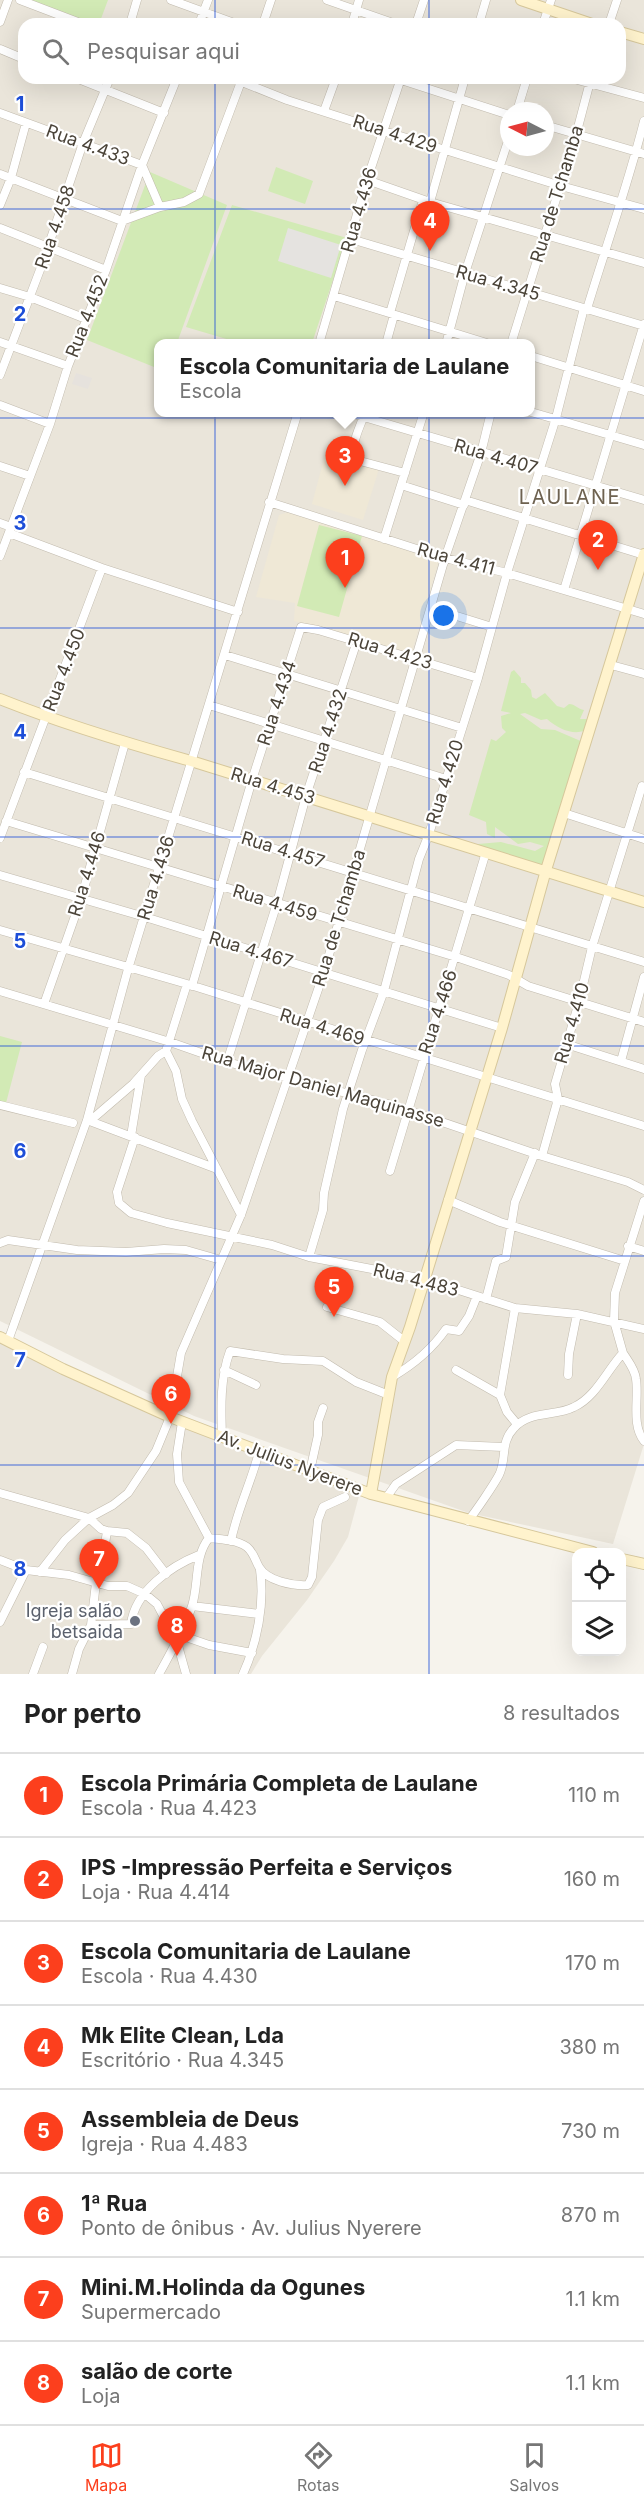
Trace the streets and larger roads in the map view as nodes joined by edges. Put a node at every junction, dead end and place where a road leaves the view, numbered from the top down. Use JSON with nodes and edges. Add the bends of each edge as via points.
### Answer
{"nodes":[{"id":1,"x":8,"y":0,"type":"edge"},
{"id":2,"x":20,"y":0,"type":"edge"},
{"id":3,"x":137,"y":0,"type":"edge"},
{"id":4,"x":171,"y":0,"type":"edge"},
{"id":5,"x":208,"y":0,"type":"edge"},
{"id":6,"x":271,"y":0,"type":"edge"},
{"id":7,"x":327,"y":0,"type":"edge"},
{"id":8,"x":358,"y":0,"type":"edge"},
{"id":9,"x":424,"y":0,"type":"edge"},
{"id":10,"x":486,"y":0,"type":"edge"},
{"id":11,"x":521,"y":0,"type":"edge"},
{"id":12,"x":616,"y":0,"type":"edge"},
{"id":13,"x":550,"y":4,"type":"edge"},
{"id":14,"x":356,"y":11,"type":"junction"},
{"id":15,"x":204,"y":13,"type":"junction"},
{"id":16,"x":63,"y":18,"type":"edge"},
{"id":17,"x":132,"y":18,"type":"edge"},
{"id":18,"x":202,"y":18,"type":"edge"},
{"id":19,"x":219,"y":18,"type":"edge"},
{"id":20,"x":265,"y":18,"type":"edge"},
{"id":21,"x":354,"y":18,"type":"edge"},
{"id":22,"x":378,"y":18,"type":"edge"},
{"id":23,"x":418,"y":18,"type":"edge"},
{"id":24,"x":481,"y":18,"type":"edge"},
{"id":25,"x":579,"y":18,"type":"edge"},
{"id":26,"x":611,"y":18,"type":"edge"},
{"id":27,"x":0,"y":22,"type":"edge"},
{"id":28,"x":626,"y":34,"type":"edge"},
{"id":29,"x":644,"y":39,"type":"edge"},
{"id":30,"x":0,"y":49,"type":"edge"},
{"id":31,"x":18,"y":56,"type":"edge"},
{"id":32,"x":94,"y":84,"type":"edge"},
{"id":33,"x":108,"y":84,"type":"edge"},
{"id":34,"x":175,"y":84,"type":"edge"},
{"id":35,"x":241,"y":84,"type":"edge"},
{"id":36,"x":251,"y":84,"type":"edge"},
{"id":37,"x":334,"y":84,"type":"edge"},
{"id":38,"x":398,"y":84,"type":"edge"},
{"id":39,"x":415,"y":84,"type":"edge"},
{"id":40,"x":464,"y":84,"type":"edge"},
{"id":41,"x":524,"y":84,"type":"edge"},
{"id":42,"x":589,"y":84,"type":"edge"},
{"id":43,"x":600,"y":84,"type":"edge"},
{"id":44,"x":106,"y":88,"type":"junction"},
{"id":45,"x":460,"y":98,"type":"junction"},
{"id":46,"x":644,"y":98,"type":"edge"},
{"id":47,"x":519,"y":102,"type":"edge"},
{"id":48,"x":324,"y":111,"type":"junction"},
{"id":49,"x":500,"y":111,"type":"edge"},
{"id":50,"x":0,"y":113,"type":"edge"},
{"id":51,"x":164,"y":113,"type":"junction"},
{"id":52,"x":644,"y":121,"type":"edge"},
{"id":53,"x":26,"y":123,"type":"junction"},
{"id":54,"x":554,"y":128,"type":"edge"},
{"id":55,"x":384,"y":131,"type":"junction"},
{"id":56,"x":576,"y":135,"type":"junction"},
{"id":57,"x":83,"y":144,"type":"junction"},
{"id":58,"x":443,"y":149,"type":"junction"},
{"id":59,"x":640,"y":153,"type":"edge"},
{"id":60,"x":503,"y":156,"type":"edge"},
{"id":61,"x":142,"y":165,"type":"junction"},
{"id":62,"x":500,"y":165,"type":"junction"},
{"id":63,"x":0,"y":174,"type":"edge"},
{"id":64,"x":10,"y":178,"type":"junction"},
{"id":65,"x":367,"y":180,"type":"junction"},
{"id":66,"x":561,"y":186,"type":"junction"},
{"id":67,"x":66,"y":198,"type":"junction"},
{"id":68,"x":427,"y":201,"type":"junction"},
{"id":69,"x":622,"y":202,"type":"junction"},
{"id":70,"x":0,"y":205,"type":"edge"},
{"id":71,"x":160,"y":207,"type":"junction"},
{"id":72,"x":644,"y":209,"type":"edge"},
{"id":73,"x":482,"y":216,"type":"junction"},
{"id":74,"x":122,"y":221,"type":"junction"},
{"id":75,"x":0,"y":228,"type":"edge"},
{"id":76,"x":544,"y":236,"type":"junction"},
{"id":77,"x":351,"y":239,"type":"junction"},
{"id":78,"x":48,"y":248,"type":"junction"},
{"id":79,"x":604,"y":251,"type":"junction"},
{"id":80,"x":406,"y":255,"type":"junction"},
{"id":81,"x":644,"y":263,"type":"edge"},
{"id":82,"x":106,"y":270,"type":"junction"},
{"id":83,"x":465,"y":273,"type":"junction"},
{"id":84,"x":0,"y":288,"type":"edge"},
{"id":85,"x":527,"y":292,"type":"junction"},
{"id":86,"x":334,"y":296,"type":"junction"},
{"id":87,"x":30,"y":297,"type":"junction"},
{"id":88,"x":585,"y":309,"type":"junction"},
{"id":89,"x":392,"y":314,"type":"junction"},
{"id":90,"x":86,"y":319,"type":"junction"},
{"id":91,"x":644,"y":325,"type":"edge"},
{"id":92,"x":450,"y":331,"type":"junction"},
{"id":93,"x":321,"y":339,"type":"edge"},
{"id":94,"x":387,"y":339,"type":"edge"},
{"id":95,"x":448,"y":339,"type":"edge"},
{"id":96,"x":475,"y":339,"type":"edge"},
{"id":97,"x":513,"y":339,"type":"edge"},
{"id":98,"x":0,"y":342,"type":"edge"},
{"id":99,"x":11,"y":346,"type":"junction"},
{"id":100,"x":535,"y":357,"type":"edge"},
{"id":101,"x":68,"y":366,"type":"junction"},
{"id":102,"x":569,"y":367,"type":"junction"},
{"id":103,"x":0,"y":375,"type":"edge"},
{"id":104,"x":625,"y":385,"type":"junction"},
{"id":105,"x":644,"y":391,"type":"edge"},
{"id":106,"x":0,"y":405,"type":"edge"},
{"id":107,"x":535,"y":413,"type":"edge"},
{"id":108,"x":296,"y":417,"type":"edge"},
{"id":109,"x":363,"y":417,"type":"edge"},
{"id":110,"x":370,"y":417,"type":"edge"},
{"id":111,"x":422,"y":417,"type":"edge"},
{"id":112,"x":490,"y":417,"type":"edge"},
{"id":113,"x":556,"y":418,"type":"junction"},
{"id":114,"x":50,"y":424,"type":"junction"},
{"id":115,"x":417,"y":434,"type":"junction"},
{"id":116,"x":611,"y":436,"type":"junction"},
{"id":117,"x":644,"y":446,"type":"edge"},
{"id":118,"x":481,"y":453,"type":"junction"},
{"id":119,"x":0,"y":466,"type":"edge"},
{"id":120,"x":540,"y":469,"type":"junction"},
{"id":121,"x":405,"y":474,"type":"junction"},
{"id":122,"x":30,"y":477,"type":"junction"},
{"id":123,"x":401,"y":485,"type":"junction"},
{"id":124,"x":597,"y":487,"type":"junction"},
{"id":125,"x":644,"y":501,"type":"edge"},
{"id":126,"x":269,"y":502,"type":"junction"},
{"id":127,"x":464,"y":503,"type":"junction"},
{"id":128,"x":526,"y":519,"type":"junction"},
{"id":129,"x":0,"y":523,"type":"edge"},
{"id":130,"x":10,"y":530,"type":"junction"},
{"id":131,"x":581,"y":536,"type":"junction"},
{"id":132,"x":384,"y":539,"type":"junction"},
{"id":133,"x":0,"y":555,"type":"edge"},
{"id":134,"x":644,"y":555,"type":"edge"},
{"id":135,"x":445,"y":558,"type":"junction"},
{"id":136,"x":102,"y":568,"type":"junction"},
{"id":137,"x":507,"y":573,"type":"junction"},
{"id":138,"x":564,"y":590,"type":"junction"},
{"id":139,"x":431,"y":608,"type":"junction"},
{"id":140,"x":628,"y":609,"type":"junction"},
{"id":141,"x":238,"y":612,"type":"junction"},
{"id":142,"x":644,"y":614,"type":"edge"},
{"id":143,"x":302,"y":627,"type":"joint"},
{"id":144,"x":492,"y":627,"type":"junction"},
{"id":145,"x":357,"y":641,"type":"junction"},
{"id":146,"x":225,"y":655,"type":"junction"},
{"id":147,"x":416,"y":659,"type":"junction"},
{"id":148,"x":611,"y":664,"type":"junction"},
{"id":149,"x":644,"y":674,"type":"edge"},
{"id":150,"x":287,"y":675,"type":"junction"},
{"id":151,"x":478,"y":678,"type":"junction"},
{"id":152,"x":341,"y":690,"type":"junction"},
{"id":153,"x":0,"y":699,"type":"edge"},
{"id":154,"x":209,"y":705,"type":"junction"},
{"id":155,"x":401,"y":709,"type":"junction"},
{"id":156,"x":45,"y":717,"type":"junction"},
{"id":157,"x":271,"y":724,"type":"junction"},
{"id":158,"x":462,"y":728,"type":"junction"},
{"id":159,"x":324,"y":740,"type":"junction"},
{"id":160,"x":125,"y":743,"type":"junction"},
{"id":161,"x":386,"y":759,"type":"junction"},
{"id":162,"x":191,"y":761,"type":"junction"},
{"id":163,"x":24,"y":772,"type":"junction"},
{"id":164,"x":446,"y":779,"type":"junction"},
{"id":165,"x":252,"y":780,"type":"junction"},
{"id":166,"x":642,"y":786,"type":"dead end"},
{"id":167,"x":306,"y":796,"type":"junction"},
{"id":168,"x":110,"y":798,"type":"junction"},
{"id":169,"x":564,"y":813,"type":"junction"},
{"id":170,"x":370,"y":816,"type":"junction"},
{"id":171,"x":175,"y":817,"type":"junction"},
{"id":172,"x":6,"y":821,"type":"junction"},
{"id":173,"x":429,"y":834,"type":"junction"},
{"id":174,"x":628,"y":834,"type":"junction"},
{"id":175,"x":236,"y":836,"type":"junction"},
{"id":176,"x":0,"y":838,"type":"edge"},
{"id":177,"x":644,"y":839,"type":"edge"},
{"id":178,"x":96,"y":849,"type":"junction"},
{"id":179,"x":486,"y":852,"type":"junction"},
{"id":180,"x":291,"y":853,"type":"junction"},
{"id":181,"x":159,"y":868,"type":"junction"},
{"id":182,"x":546,"y":870,"type":"junction"},
{"id":183,"x":354,"y":872,"type":"junction"},
{"id":184,"x":0,"y":875,"type":"edge"},
{"id":185,"x":221,"y":886,"type":"junction"},
{"id":186,"x":410,"y":890,"type":"junction"},
{"id":187,"x":610,"y":891,"type":"junction"},
{"id":188,"x":81,"y":899,"type":"junction"},
{"id":189,"x":644,"y":902,"type":"edge"},
{"id":190,"x":278,"y":903,"type":"junction"},
{"id":191,"x":470,"y":907,"type":"junction"},
{"id":192,"x":145,"y":917,"type":"junction"},
{"id":193,"x":339,"y":923,"type":"junction"},
{"id":194,"x":531,"y":926,"type":"junction"},
{"id":195,"x":0,"y":930,"type":"edge"},
{"id":196,"x":207,"y":937,"type":"junction"},
{"id":197,"x":398,"y":941,"type":"junction"},
{"id":198,"x":592,"y":947,"type":"junction"},
{"id":199,"x":64,"y":949,"type":"junction"},
{"id":200,"x":262,"y":953,"type":"junction"},
{"id":201,"x":456,"y":957,"type":"junction"},
{"id":202,"x":644,"y":962,"type":"edge"},
{"id":203,"x":128,"y":969,"type":"junction"},
{"id":204,"x":324,"y":972,"type":"junction"},
{"id":205,"x":644,"y":977,"type":"edge"},
{"id":206,"x":516,"y":979,"type":"junction"},
{"id":207,"x":189,"y":985,"type":"junction"},
{"id":208,"x":0,"y":991,"type":"edge"},
{"id":209,"x":384,"y":992,"type":"junction"},
{"id":210,"x":579,"y":1002,"type":"junction"},
{"id":211,"x":44,"y":1004,"type":"junction"},
{"id":212,"x":246,"y":1004,"type":"junction"},
{"id":213,"x":440,"y":1007,"type":"junction"},
{"id":214,"x":633,"y":1018,"type":"junction"},
{"id":215,"x":307,"y":1022,"type":"junction"},
{"id":216,"x":644,"y":1022,"type":"edge"},
{"id":217,"x":112,"y":1024,"type":"junction"},
{"id":218,"x":502,"y":1028,"type":"junction"},
{"id":219,"x":366,"y":1040,"type":"junction"},
{"id":220,"x":170,"y":1042,"type":"junction"},
{"id":221,"x":566,"y":1044,"type":"junction"},
{"id":222,"x":166,"y":1051,"type":"junction"},
{"id":223,"x":424,"y":1058,"type":"junction"},
{"id":224,"x":621,"y":1061,"type":"junction"},
{"id":225,"x":227,"y":1062,"type":"junction"},
{"id":226,"x":644,"y":1069,"type":"edge"},
{"id":227,"x":141,"y":1075,"type":"junction"},
{"id":228,"x":486,"y":1077,"type":"junction"},
{"id":229,"x":288,"y":1078,"type":"junction"},
{"id":230,"x":348,"y":1092,"type":"junction"},
{"id":231,"x":558,"y":1099,"type":"junction"},
{"id":232,"x":0,"y":1105,"type":"edge"},
{"id":233,"x":410,"y":1110,"type":"junction"},
{"id":234,"x":88,"y":1120,"type":"junction"},
{"id":235,"x":73,"y":1123,"type":"dead end"},
{"id":236,"x":644,"y":1126,"type":"edge"},
{"id":237,"x":470,"y":1130,"type":"junction"},
{"id":238,"x":133,"y":1136,"type":"junction"},
{"id":239,"x":538,"y":1155,"type":"junction"},
{"id":240,"x":217,"y":1169,"type":"junction"},
{"id":241,"x":390,"y":1171,"type":"dead end"},
{"id":242,"x":644,"y":1190,"type":"edge"},
{"id":243,"x":448,"y":1200,"type":"junction"},
{"id":244,"x":644,"y":1202,"type":"edge"},
{"id":245,"x":241,"y":1215,"type":"junction"},
{"id":246,"x":512,"y":1225,"type":"junction"},
{"id":247,"x":232,"y":1236,"type":"junction"},
{"id":248,"x":0,"y":1243,"type":"edge"},
{"id":249,"x":41,"y":1246,"type":"junction"},
{"id":250,"x":628,"y":1246,"type":"junction"},
{"id":251,"x":644,"y":1251,"type":"edge"},
{"id":252,"x":309,"y":1257,"type":"junction"},
{"id":253,"x":221,"y":1260,"type":"junction"},
{"id":254,"x":624,"y":1261,"type":"junction"},
{"id":255,"x":424,"y":1279,"type":"junction"},
{"id":256,"x":477,"y":1296,"type":"junction"},
{"id":257,"x":486,"y":1299,"type":"junction"},
{"id":258,"x":327,"y":1307,"type":"dead end"},
{"id":259,"x":515,"y":1308,"type":"junction"},
{"id":260,"x":576,"y":1314,"type":"junction"},
{"id":261,"x":614,"y":1321,"type":"junction"},
{"id":262,"x":644,"y":1329,"type":"edge"},
{"id":263,"x":4,"y":1339,"type":"edge"},
{"id":264,"x":404,"y":1341,"type":"junction"},
{"id":265,"x":623,"y":1353,"type":"junction"},
{"id":266,"x":224,"y":1370,"type":"junction"},
{"id":267,"x":456,"y":1370,"type":"dead end"},
{"id":268,"x":568,"y":1375,"type":"dead end"},
{"id":269,"x":392,"y":1377,"type":"junction"},
{"id":270,"x":256,"y":1385,"type":"dead end"},
{"id":271,"x":389,"y":1395,"type":"junction"},
{"id":272,"x":500,"y":1395,"type":"junction"},
{"id":273,"x":323,"y":1408,"type":"dead end"},
{"id":274,"x":170,"y":1417,"type":"junction"},
{"id":275,"x":182,"y":1422,"type":"junction"},
{"id":276,"x":517,"y":1424,"type":"junction"},
{"id":277,"x":222,"y":1437,"type":"junction"},
{"id":278,"x":644,"y":1441,"type":"edge"},
{"id":279,"x":503,"y":1447,"type":"junction"},
{"id":280,"x":259,"y":1452,"type":"junction"},
{"id":281,"x":310,"y":1470,"type":"junction"},
{"id":282,"x":0,"y":1493,"type":"edge"},
{"id":283,"x":371,"y":1494,"type":"junction"},
{"id":284,"x":345,"y":1497,"type":"dead end"},
{"id":285,"x":386,"y":1498,"type":"junction"},
{"id":286,"x":89,"y":1518,"type":"junction"},
{"id":287,"x":468,"y":1521,"type":"junction"},
{"id":288,"x":107,"y":1531,"type":"junction"},
{"id":289,"x":209,"y":1538,"type":"junction"},
{"id":290,"x":231,"y":1541,"type":"junction"},
{"id":291,"x":577,"y":1548,"type":"edge"},
{"id":292,"x":199,"y":1555,"type":"junction"},
{"id":293,"x":0,"y":1560,"type":"edge"},
{"id":294,"x":626,"y":1560,"type":"edge"},
{"id":295,"x":644,"y":1564,"type":"edge"},
{"id":296,"x":26,"y":1570,"type":"junction"},
{"id":297,"x":260,"y":1570,"type":"junction"},
{"id":298,"x":40,"y":1572,"type":"junction"},
{"id":299,"x":166,"y":1574,"type":"junction"},
{"id":300,"x":96,"y":1583,"type":"junction"},
{"id":301,"x":145,"y":1594,"type":"junction"},
{"id":302,"x":192,"y":1606,"type":"junction"},
{"id":303,"x":259,"y":1614,"type":"junction"},
{"id":304,"x":0,"y":1622,"type":"edge"},
{"id":305,"x":90,"y":1625,"type":"junction"},
{"id":306,"x":178,"y":1638,"type":"junction"},
{"id":307,"x":43,"y":1647,"type":"dead end"},
{"id":308,"x":252,"y":1653,"type":"junction"},
{"id":309,"x":33,"y":1674,"type":"edge"},
{"id":310,"x":72,"y":1674,"type":"edge"},
{"id":311,"x":159,"y":1674,"type":"edge"},
{"id":312,"x":186,"y":1674,"type":"edge"},
{"id":313,"x":243,"y":1674,"type":"edge"}],
"edges":[{"from":1,"to":27,"type":"street"},
{"from":2,"to":16,"type":"street"},
{"from":3,"to":17,"type":"street"},
{"from":4,"to":15,"type":"street"},
{"from":5,"to":15,"type":"street"},
{"from":6,"to":20,"type":"street"},
{"from":7,"to":14,"type":"street"},
{"from":8,"to":14,"type":"street"},
{"from":9,"to":23,"type":"street"},
{"from":10,"to":24,"type":"street"},
{"from":11,"to":13,"type":"street"},
{"from":12,"to":26,"type":"street"},
{"from":13,"to":25,"type":"street"},
{"from":14,"to":21,"type":"street"},
{"from":14,"to":22,"type":"street"},
{"from":15,"to":18,"type":"street"},
{"from":15,"to":19,"type":"street"},
{"from":28,"to":29,"type":"street"},
{"from":30,"to":31,"type":"street"},
{"from":32,"to":44,"type":"street"},
{"from":33,"to":44,"type":"street","name":"Rua 4.458"},
{"from":34,"to":51,"type":"street","name":"Rua 4.452"},
{"from":35,"to":71,"type":"street","via":[[199,194]]},
{"from":36,"to":48,"type":"street","name":"Rua 4.429"},
{"from":37,"to":48,"type":"street"},
{"from":38,"to":55,"type":"street","name":"Rua 4.436"},
{"from":39,"to":45,"type":"street"},
{"from":40,"to":45,"type":"street"},
{"from":41,"to":47,"type":"street"},
{"from":42,"to":56,"type":"street","name":"Rua de Tchamba"},
{"from":43,"to":46,"type":"street"},
{"from":44,"to":51,"type":"street"},
{"from":44,"to":57,"type":"street","name":"Rua 4.458"},
{"from":45,"to":49,"type":"street"},
{"from":45,"to":58,"type":"street"},
{"from":48,"to":55,"type":"street","name":"Rua 4.429"},
{"from":50,"to":53,"type":"street","name":"Rua 4.433"},
{"from":51,"to":61,"type":"street","name":"Rua 4.452"},
{"from":52,"to":59,"type":"street","name":"Rua 4.420"},
{"from":53,"to":57,"type":"street","name":"Rua 4.433"},
{"from":53,"to":64,"type":"street"},
{"from":54,"to":56,"type":"street"},
{"from":55,"to":58,"type":"street","name":"Rua 4.429"},
{"from":55,"to":65,"type":"street","name":"Rua 4.436"},
{"from":56,"to":59,"type":"street"},
{"from":56,"to":66,"type":"street","name":"Rua de Tchamba"},
{"from":57,"to":61,"type":"street","name":"Rua 4.433"},
{"from":57,"to":67,"type":"street","name":"Rua 4.458"},
{"from":58,"to":62,"type":"street","name":"Rua 4.429"},
{"from":58,"to":68,"type":"street"},
{"from":59,"to":69,"type":"street","name":"Rua 4.420"},
{"from":60,"to":62,"type":"street"},
{"from":61,"to":71,"type":"street"},
{"from":61,"to":74,"type":"street","name":"Rua 4.452"},
{"from":62,"to":66,"type":"street","name":"Rua 4.429"},
{"from":62,"to":73,"type":"street"},
{"from":63,"to":64,"type":"street"},
{"from":64,"to":67,"type":"street"},
{"from":64,"to":70,"type":"street"},
{"from":65,"to":68,"type":"street"},
{"from":65,"to":77,"type":"street","name":"Rua 4.436"},
{"from":66,"to":69,"type":"street","name":"Rua 4.429"},
{"from":66,"to":76,"type":"street","name":"Rua de Tchamba"},
{"from":67,"to":74,"type":"street"},
{"from":67,"to":78,"type":"street","name":"Rua 4.458"},
{"from":68,"to":73,"type":"street"},
{"from":68,"to":80,"type":"street"},
{"from":69,"to":72,"type":"street","name":"Rua 4.429"},
{"from":69,"to":79,"type":"street","name":"Rua 4.420"},
{"from":71,"to":74,"type":"street"},
{"from":73,"to":76,"type":"street"},
{"from":73,"to":83,"type":"street"},
{"from":74,"to":82,"type":"street","name":"Rua 4.452"},
{"from":75,"to":78,"type":"street"},
{"from":76,"to":79,"type":"street"},
{"from":76,"to":85,"type":"street","name":"Rua de Tchamba"},
{"from":77,"to":80,"type":"street","name":"Rua 4.345"},
{"from":77,"to":86,"type":"street","name":"Rua 4.436"},
{"from":78,"to":82,"type":"street"},
{"from":78,"to":87,"type":"street","name":"Rua 4.458"},
{"from":79,"to":81,"type":"street"},
{"from":79,"to":88,"type":"street","name":"Rua 4.420"},
{"from":80,"to":83,"type":"street","name":"Rua 4.345"},
{"from":80,"to":89,"type":"street"},
{"from":82,"to":90,"type":"street","name":"Rua 4.452"},
{"from":83,"to":85,"type":"street","name":"Rua 4.345"},
{"from":83,"to":92,"type":"street"},
{"from":84,"to":87,"type":"street"},
{"from":85,"to":88,"type":"street","name":"Rua 4.345"},
{"from":85,"to":97,"type":"street","name":"Rua de Tchamba"},
{"from":86,"to":89,"type":"street"},
{"from":86,"to":93,"type":"street","name":"Rua 4.436"},
{"from":87,"to":90,"type":"street"},
{"from":87,"to":99,"type":"street","name":"Rua 4.458"},
{"from":88,"to":91,"type":"street","name":"Rua 4.345"},
{"from":88,"to":102,"type":"street","name":"Rua 4.420"},
{"from":89,"to":92,"type":"street"},
{"from":89,"to":94,"type":"street"},
{"from":90,"to":101,"type":"street","name":"Rua 4.452"},
{"from":91,"to":104,"type":"street"},
{"from":92,"to":95,"type":"street"},
{"from":92,"to":96,"type":"street"},
{"from":98,"to":99,"type":"street"},
{"from":99,"to":101,"type":"street"},
{"from":99,"to":103,"type":"street","name":"Rua 4.458"},
{"from":100,"to":102,"type":"street"},
{"from":101,"to":114,"type":"street","name":"Rua 4.452"},
{"from":102,"to":104,"type":"street"},
{"from":102,"to":113,"type":"street","name":"Rua 4.420"},
{"from":104,"to":105,"type":"street"},
{"from":104,"to":116,"type":"street"},
{"from":106,"to":114,"type":"street"},
{"from":107,"to":113,"type":"street"},
{"from":108,"to":126,"type":"street","name":"Rua 4.436"},
{"from":109,"to":121,"type":"street","via":[[353,450],[356,458]]},
{"from":110,"to":115,"type":"street","name":"Rua 4.407"},
{"from":111,"to":115,"type":"street"},
{"from":112,"to":118,"type":"street","name":"Rua de Tchamba"},
{"from":113,"to":116,"type":"street"},
{"from":113,"to":120,"type":"street","name":"Rua 4.420"},
{"from":114,"to":122,"type":"street","name":"Rua 4.452"},
{"from":115,"to":118,"type":"street","name":"Rua 4.407"},
{"from":115,"to":121,"type":"street"},
{"from":116,"to":117,"type":"street"},
{"from":116,"to":124,"type":"street"},
{"from":118,"to":120,"type":"street","name":"Rua 4.407"},
{"from":118,"to":127,"type":"street","name":"Rua de Tchamba"},
{"from":119,"to":122,"type":"street"},
{"from":120,"to":124,"type":"street","name":"Rua 4.407"},
{"from":120,"to":128,"type":"street","name":"Rua 4.420"},
{"from":121,"to":123,"type":"street"},
{"from":122,"to":130,"type":"street","name":"Rua 4.452"},
{"from":123,"to":127,"type":"street"},
{"from":123,"to":132,"type":"street"},
{"from":124,"to":125,"type":"street","name":"Rua 4.407"},
{"from":124,"to":131,"type":"street"},
{"from":126,"to":132,"type":"street","name":"Rua 4.411"},
{"from":126,"to":141,"type":"street","name":"Rua 4.436"},
{"from":127,"to":128,"type":"street"},
{"from":127,"to":135,"type":"street","name":"Rua de Tchamba"},
{"from":128,"to":131,"type":"street"},
{"from":128,"to":137,"type":"street","name":"Rua 4.420"},
{"from":129,"to":130,"type":"street"},
{"from":130,"to":133,"type":"street","name":"Rua 4.452"},
{"from":130,"to":136,"type":"street"},
{"from":131,"to":134,"type":"street"},
{"from":131,"to":138,"type":"street"},
{"from":132,"to":135,"type":"street","name":"Rua 4.411"},
{"from":134,"to":140,"type":"street"},
{"from":135,"to":137,"type":"street","name":"Rua 4.411"},
{"from":135,"to":139,"type":"street","name":"Rua de Tchamba"},
{"from":136,"to":141,"type":"street"},
{"from":136,"to":156,"type":"street","name":"Rua 4.450"},
{"from":137,"to":138,"type":"street","name":"Rua 4.411"},
{"from":137,"to":144,"type":"street","name":"Rua 4.420"},
{"from":138,"to":140,"type":"street","name":"Rua 4.411"},
{"from":139,"to":144,"type":"street"},
{"from":139,"to":147,"type":"street","name":"Rua de Tchamba"},
{"from":140,"to":142,"type":"street","name":"Rua 4.411"},
{"from":140,"to":148,"type":"street"},
{"from":141,"to":146,"type":"street","name":"Rua 4.436"},
{"from":143,"to":145,"type":"street","name":"Rua 4.423"},
{"from":143,"to":150,"type":"street","name":"Rua 4.434"},
{"from":144,"to":151,"type":"street","name":"Rua 4.420"},
{"from":145,"to":147,"type":"street","name":"Rua 4.423"},
{"from":145,"to":152,"type":"street","name":"Rua 4.432"},
{"from":146,"to":150,"type":"street"},
{"from":146,"to":154,"type":"street","name":"Rua 4.436"},
{"from":147,"to":151,"type":"street","name":"Rua 4.423"},
{"from":147,"to":155,"type":"street","name":"Rua de Tchamba"},
{"from":148,"to":149,"type":"street"},
{"from":148,"to":169,"type":"street"},
{"from":150,"to":152,"type":"street"},
{"from":150,"to":157,"type":"street","name":"Rua 4.434"},
{"from":151,"to":158,"type":"street","name":"Rua 4.420"},
{"from":152,"to":155,"type":"street"},
{"from":152,"to":159,"type":"street","name":"Rua 4.432"},
{"from":153,"to":156,"type":"street","name":"Rua 4.453"},
{"from":154,"to":157,"type":"street"},
{"from":154,"to":162,"type":"street","name":"Rua 4.436"},
{"from":155,"to":158,"type":"street"},
{"from":155,"to":161,"type":"street","name":"Rua de Tchamba"},
{"from":156,"to":160,"type":"street","name":"Rua 4.453"},
{"from":156,"to":163,"type":"street","name":"Rua 4.450"},
{"from":157,"to":159,"type":"street"},
{"from":157,"to":165,"type":"street","name":"Rua 4.434"},
{"from":158,"to":164,"type":"street","name":"Rua 4.420"},
{"from":159,"to":161,"type":"street"},
{"from":159,"to":167,"type":"street","name":"Rua 4.432"},
{"from":160,"to":162,"type":"street","name":"Rua 4.453"},
{"from":160,"to":168,"type":"street","name":"Rua 4.446"},
{"from":161,"to":164,"type":"street"},
{"from":161,"to":170,"type":"street","name":"Rua de Tchamba"},
{"from":162,"to":165,"type":"street","name":"Rua 4.453"},
{"from":162,"to":171,"type":"street","name":"Rua 4.436"},
{"from":163,"to":168,"type":"street","name":"Rua 4.457"},
{"from":163,"to":172,"type":"street","name":"Rua 4.450"},
{"from":164,"to":173,"type":"street","name":"Rua 4.420"},
{"from":165,"to":167,"type":"street","name":"Rua 4.453"},
{"from":165,"to":175,"type":"street","name":"Rua 4.434"},
{"from":166,"to":174,"type":"street","name":"Rua 4.410"},
{"from":167,"to":170,"type":"street","name":"Rua 4.453"},
{"from":167,"to":180,"type":"street","name":"Rua 4.432"},
{"from":168,"to":171,"type":"street","name":"Rua 4.457"},
{"from":168,"to":178,"type":"street","name":"Rua 4.446"},
{"from":169,"to":174,"type":"street"},
{"from":169,"to":182,"type":"street"},
{"from":170,"to":173,"type":"street","name":"Rua 4.453"},
{"from":170,"to":183,"type":"street","name":"Rua de Tchamba"},
{"from":171,"to":175,"type":"street","name":"Rua 4.457"},
{"from":171,"to":181,"type":"street","name":"Rua 4.436"},
{"from":172,"to":176,"type":"street","name":"Rua 4.450"},
{"from":172,"to":178,"type":"street","name":"Rua 4.459"},
{"from":173,"to":179,"type":"street","name":"Rua 4.453"},
{"from":173,"to":186,"type":"street","name":"Rua 4.420"},
{"from":174,"to":177,"type":"street"},
{"from":174,"to":187,"type":"street","name":"Rua 4.410"},
{"from":175,"to":180,"type":"street","name":"Rua 4.457"},
{"from":175,"to":185,"type":"street","name":"Rua 4.434"},
{"from":178,"to":181,"type":"street","name":"Rua 4.459"},
{"from":178,"to":188,"type":"street","name":"Rua 4.446"},
{"from":179,"to":182,"type":"street","name":"Rua 4.453"},
{"from":179,"to":191,"type":"street","name":"Rua 4.466"},
{"from":180,"to":183,"type":"street","name":"Rua 4.457"},
{"from":180,"to":190,"type":"street","name":"Rua 4.432"},
{"from":181,"to":185,"type":"street","name":"Rua 4.459"},
{"from":181,"to":192,"type":"street","name":"Rua 4.436"},
{"from":182,"to":187,"type":"street","name":"Rua 4.453"},
{"from":182,"to":194,"type":"street"},
{"from":183,"to":186,"type":"street","name":"Rua 4.457"},
{"from":183,"to":193,"type":"street","name":"Rua de Tchamba"},
{"from":184,"to":188,"type":"street","name":"Rua 4.467"},
{"from":185,"to":190,"type":"street","name":"Rua 4.459"},
{"from":185,"to":196,"type":"street","name":"Rua 4.434"},
{"from":186,"to":191,"type":"street","name":"Rua 4.457"},
{"from":186,"to":197,"type":"street","name":"Rua 4.420"},
{"from":187,"to":189,"type":"street","name":"Rua 4.453"},
{"from":187,"to":198,"type":"street","name":"Rua 4.410"},
{"from":188,"to":192,"type":"street","name":"Rua 4.467"},
{"from":188,"to":199,"type":"street","name":"Rua 4.446"},
{"from":190,"to":193,"type":"street","name":"Rua 4.459"},
{"from":190,"to":200,"type":"street","name":"Rua 4.432"},
{"from":191,"to":194,"type":"street","name":"Rua 4.457"},
{"from":191,"to":201,"type":"street","name":"Rua 4.466"},
{"from":192,"to":196,"type":"street","name":"Rua 4.467"},
{"from":192,"to":203,"type":"street","name":"Rua 4.436"},
{"from":193,"to":197,"type":"street","name":"Rua 4.459"},
{"from":193,"to":204,"type":"street","name":"Rua de Tchamba"},
{"from":194,"to":198,"type":"street","name":"Rua 4.457"},
{"from":194,"to":206,"type":"street"},
{"from":195,"to":199,"type":"street","name":"Rua 4.469"},
{"from":196,"to":200,"type":"street","name":"Rua 4.467"},
{"from":196,"to":207,"type":"street","name":"Rua 4.434"},
{"from":197,"to":201,"type":"street","name":"Rua 4.459"},
{"from":197,"to":209,"type":"street","name":"Rua 4.420"},
{"from":198,"to":202,"type":"street","name":"Rua 4.457"},
{"from":198,"to":210,"type":"street","name":"Rua 4.410"},
{"from":199,"to":203,"type":"street","name":"Rua 4.469"},
{"from":199,"to":211,"type":"street","name":"Rua 4.446"},
{"from":200,"to":204,"type":"street","name":"Rua 4.467"},
{"from":200,"to":212,"type":"street","name":"Rua 4.432"},
{"from":201,"to":206,"type":"street","name":"Rua 4.459"},
{"from":201,"to":213,"type":"street","name":"Rua 4.466"},
{"from":203,"to":207,"type":"street","name":"Rua 4.469"},
{"from":203,"to":217,"type":"street","name":"Rua 4.436"},
{"from":204,"to":209,"type":"street","name":"Rua 4.467"},
{"from":204,"to":215,"type":"street","name":"Rua de Tchamba"},
{"from":205,"to":214,"type":"street"},
{"from":206,"to":210,"type":"street","name":"Rua 4.459"},
{"from":206,"to":218,"type":"street"},
{"from":207,"to":212,"type":"street","name":"Rua 4.469"},
{"from":207,"to":220,"type":"street","name":"Rua 4.434"},
{"from":208,"to":211,"type":"street","name":"Rua Major Daniel Maquinasse"},
{"from":209,"to":213,"type":"street","name":"Rua 4.467"},
{"from":209,"to":219,"type":"street","name":"Rua 4.420"},
{"from":210,"to":214,"type":"street","name":"Rua 4.459"},
{"from":210,"to":221,"type":"street","name":"Rua 4.410"},
{"from":211,"to":217,"type":"street","name":"Rua Major Daniel Maquinasse"},
{"from":212,"to":215,"type":"street","name":"Rua 4.469"},
{"from":212,"to":225,"type":"street","name":"Rua 4.432"},
{"from":213,"to":218,"type":"street","name":"Rua 4.467"},
{"from":213,"to":223,"type":"street","name":"Rua 4.466"},
{"from":214,"to":216,"type":"street","name":"Rua 4.459"},
{"from":214,"to":224,"type":"street"},
{"from":215,"to":219,"type":"street","name":"Rua 4.469"},
{"from":215,"to":229,"type":"street","name":"Rua de Tchamba"},
{"from":217,"to":220,"type":"street","name":"Rua Major Daniel Maquinasse"},
{"from":217,"to":234,"type":"street","name":"Rua 4.436"},
{"from":218,"to":228,"type":"street"},
{"from":219,"to":223,"type":"street","name":"Rua 4.469"},
{"from":219,"to":230,"type":"street","name":"Rua 4.420"},
{"from":220,"to":222,"type":"street","name":"Rua 4.434"},
{"from":220,"to":225,"type":"street","name":"Rua Major Daniel Maquinasse"},
{"from":221,"to":224,"type":"street"},
{"from":221,"to":231,"type":"street","name":"Rua 4.410","via":[[555,1084]]},
{"from":222,"to":227,"type":"street"},
{"from":222,"to":240,"type":"street","via":[[176,1071],[182,1099]]},
{"from":223,"to":228,"type":"street","name":"Rua 4.469"},
{"from":223,"to":233,"type":"street","name":"Rua 4.466"},
{"from":224,"to":226,"type":"street"},
{"from":225,"to":229,"type":"street","name":"Rua Major Daniel Maquinasse"},
{"from":227,"to":234,"type":"street"},
{"from":227,"to":238,"type":"street"},
{"from":228,"to":231,"type":"street","name":"Rua 4.469"},
{"from":228,"to":237,"type":"street"},
{"from":229,"to":230,"type":"street","name":"Rua Major Daniel Maquinasse"},
{"from":229,"to":245,"type":"street","name":"Rua de Tchamba"},
{"from":230,"to":233,"type":"street","name":"Rua Major Daniel Maquinasse"},
{"from":230,"to":252,"type":"street","name":"Rua 4.420"},
{"from":231,"to":236,"type":"street","name":"Rua 4.469"},
{"from":231,"to":239,"type":"street","name":"Rua 4.410"},
{"from":232,"to":235,"type":"street"},
{"from":233,"to":237,"type":"street","name":"Rua Major Daniel Maquinasse"},
{"from":233,"to":241,"type":"street","name":"Rua 4.466"},
{"from":234,"to":238,"type":"street"},
{"from":234,"to":249,"type":"street","name":"Rua 4.436"},
{"from":237,"to":239,"type":"street","name":"Rua Major Daniel Maquinasse"},
{"from":237,"to":243,"type":"street"},
{"from":238,"to":240,"type":"street"},
{"from":238,"to":247,"type":"street","name":"Rua 4.483","via":[[119,1181],[120,1203],[153,1220]]},
{"from":239,"to":242,"type":"street","name":"Rua Major Daniel Maquinasse"},
{"from":239,"to":246,"type":"street","name":"Rua 4.410","via":[[515,1202]]},
{"from":240,"to":245,"type":"street"},
{"from":243,"to":246,"type":"street"},
{"from":243,"to":255,"type":"street"},
{"from":244,"to":250,"type":"street"},
{"from":245,"to":247,"type":"street","name":"Rua de Tchamba"},
{"from":246,"to":254,"type":"street"},
{"from":246,"to":257,"type":"street","name":"Rua 4.410","via":[[506,1257],[496,1261]]},
{"from":247,"to":252,"type":"street","name":"Rua 4.483"},
{"from":247,"to":253,"type":"street","name":"Rua de Tchamba"},
{"from":248,"to":249,"type":"street","via":[[8,1240]]},
{"from":249,"to":253,"type":"street","via":[[126,1252],[164,1249]]},
{"from":249,"to":263,"type":"street","name":"Rua 4.436"},
{"from":250,"to":251,"type":"street"},
{"from":250,"to":254,"type":"street"},
{"from":252,"to":255,"type":"street","name":"Rua 4.483"},
{"from":253,"to":274,"type":"street","name":"Rua de Tchamba","via":[[181,1353]]},
{"from":254,"to":261,"type":"street","via":[[615,1293]]},
{"from":255,"to":256,"type":"street","name":"Rua 4.483"},
{"from":255,"to":264,"type":"street"},
{"from":256,"to":257,"type":"street","name":"Rua 4.483"},
{"from":256,"to":269,"type":"street","via":[[459,1331],[446,1329],[436,1343]]},
{"from":257,"to":259,"type":"street","name":"Rua 4.483"},
{"from":258,"to":264,"type":"street","via":[[380,1322]]},
{"from":259,"to":260,"type":"street","name":"Rua 4.483"},
{"from":259,"to":272,"type":"street"},
{"from":260,"to":261,"type":"street","name":"Rua 4.483"},
{"from":260,"to":268,"type":"street"},
{"from":261,"to":262,"type":"street","name":"Rua 4.483"},
{"from":261,"to":265,"type":"street"},
{"from":263,"to":274,"type":"street","name":"Av. Julius Nyerere"},
{"from":264,"to":269,"type":"street"},
{"from":265,"to":276,"type":"street","via":[[592,1394],[573,1408],[536,1415]]},
{"from":265,"to":278,"type":"street","via":[[636,1377],[638,1427]]},
{"from":266,"to":270,"type":"street"},
{"from":266,"to":271,"type":"street","via":[[230,1351],[314,1359]]},
{"from":266,"to":277,"type":"street"},
{"from":267,"to":272,"type":"street"},
{"from":269,"to":271,"type":"street"},
{"from":271,"to":283,"type":"street"},
{"from":272,"to":276,"type":"street"},
{"from":273,"to":281,"type":"street"},
{"from":274,"to":275,"type":"street","name":"Av. Julius Nyerere"},
{"from":274,"to":286,"type":"street","name":"Rua de Tchamba","via":[[156,1450],[128,1493]]},
{"from":275,"to":277,"type":"street","name":"Av. Julius Nyerere"},
{"from":275,"to":289,"type":"street","via":[[177,1454],[179,1482]]},
{"from":276,"to":279,"type":"street"},
{"from":277,"to":280,"type":"street","name":"Av. Julius Nyerere"},
{"from":279,"to":285,"type":"street","via":[[456,1445],[396,1484]]},
{"from":279,"to":287,"type":"street","via":[[500,1472]]},
{"from":280,"to":281,"type":"street","name":"Av. Julius Nyerere"},
{"from":280,"to":290,"type":"street"},
{"from":281,"to":283,"type":"street","name":"Av. Julius Nyerere"},
{"from":282,"to":286,"type":"street"},
{"from":283,"to":285,"type":"street","name":"Av. Julius Nyerere"},
{"from":284,"to":297,"type":"street","via":[[323,1507],[308,1585],[295,1586]]},
{"from":285,"to":287,"type":"street","name":"Av. Julius Nyerere"},
{"from":286,"to":288,"type":"street"},
{"from":286,"to":298,"type":"street","name":"Rua de Tchamba"},
{"from":287,"to":291,"type":"street","name":"Av. Julius Nyerere"},
{"from":288,"to":299,"type":"street","via":[[134,1537]]},
{"from":288,"to":300,"type":"street"},
{"from":289,"to":290,"type":"street"},
{"from":289,"to":292,"type":"street"},
{"from":290,"to":297,"type":"street","via":[[248,1548]]},
{"from":292,"to":299,"type":"street"},
{"from":292,"to":302,"type":"street"},
{"from":293,"to":296,"type":"street"},
{"from":294,"to":295,"type":"street"},
{"from":296,"to":298,"type":"street"},
{"from":296,"to":304,"type":"street"},
{"from":297,"to":303,"type":"street"},
{"from":298,"to":300,"type":"street"},
{"from":299,"to":301,"type":"street"},
{"from":300,"to":301,"type":"street","via":[[127,1586]]},
{"from":300,"to":305,"type":"street"},
{"from":301,"to":305,"type":"street","via":[[131,1624]]},
{"from":301,"to":306,"type":"street","via":[[158,1604]]},
{"from":302,"to":303,"type":"street"},
{"from":302,"to":306,"type":"street"},
{"from":303,"to":308,"type":"street"},
{"from":305,"to":310,"type":"street"},
{"from":306,"to":308,"type":"street"},
{"from":306,"to":311,"type":"street"},
{"from":306,"to":312,"type":"street"},
{"from":307,"to":309,"type":"street"},
{"from":308,"to":313,"type":"street"}]}
